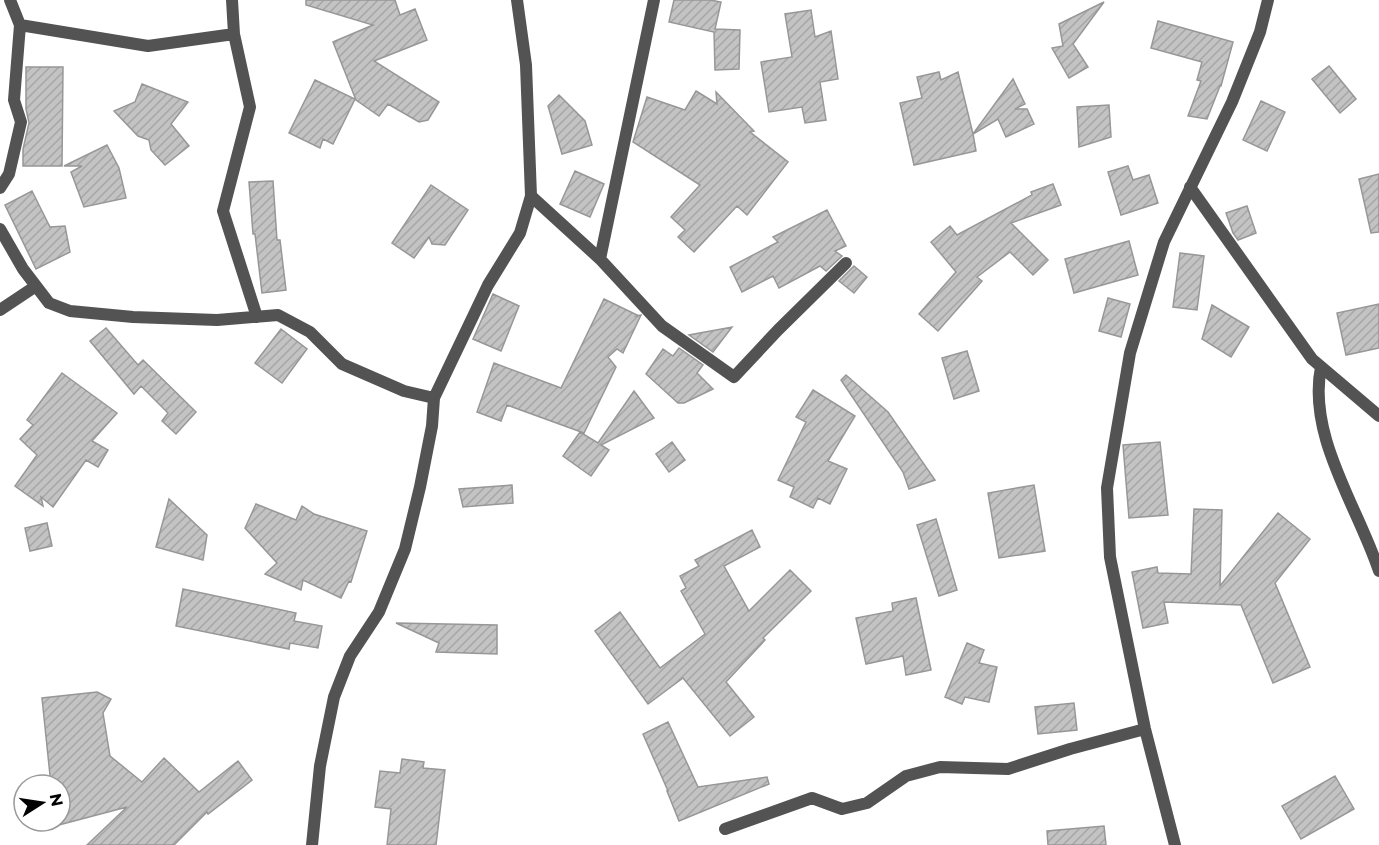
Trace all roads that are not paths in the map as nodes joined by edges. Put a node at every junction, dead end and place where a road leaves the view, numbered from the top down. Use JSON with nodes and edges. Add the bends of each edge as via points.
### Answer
{"nodes":[{"id":1,"x":10,"y":0,"type":"edge"},
{"id":2,"x":232,"y":0,"type":"edge"},
{"id":3,"x":517,"y":0,"type":"edge"},
{"id":4,"x":654,"y":0,"type":"edge"},
{"id":5,"x":1268,"y":0,"type":"edge"},
{"id":6,"x":20,"y":25,"type":"junction"},
{"id":7,"x":234,"y":34,"type":"junction"},
{"id":8,"x":1190,"y":187,"type":"junction"},
{"id":9,"x":0,"y":188,"type":"edge"},
{"id":10,"x":531,"y":196,"type":"junction"},
{"id":11,"x":0,"y":229,"type":"edge"},
{"id":12,"x":600,"y":259,"type":"junction"},
{"id":13,"x":846,"y":263,"type":"dead end"},
{"id":14,"x":36,"y":286,"type":"junction"},
{"id":15,"x":0,"y":310,"type":"edge"},
{"id":16,"x":257,"y":317,"type":"junction"},
{"id":17,"x":1321,"y":367,"type":"junction"},
{"id":18,"x":434,"y":399,"type":"junction"},
{"id":19,"x":1379,"y":416,"type":"edge"},
{"id":20,"x":1379,"y":571,"type":"edge"},
{"id":21,"x":1145,"y":729,"type":"junction"},
{"id":22,"x":725,"y":830,"type":"dead end"},
{"id":23,"x":312,"y":845,"type":"edge"},
{"id":24,"x":1175,"y":845,"type":"edge"}],
"edges":[{"from":1,"to":6,"type":"street"},
{"from":2,"to":7,"type":"street"},
{"from":3,"to":10,"type":"street","via":[[526,65]]},
{"from":4,"to":12,"type":"street"},
{"from":5,"to":8,"type":"street","via":[[1260,33],[1232,102]]},
{"from":6,"to":7,"type":"street","via":[[148,46]]},
{"from":6,"to":9,"type":"street","via":[[14,100],[21,122],[9,174]]},
{"from":7,"to":16,"type":"street","via":[[250,107],[223,212]]},
{"from":8,"to":17,"type":"street"},
{"from":8,"to":21,"type":"street","via":[[1164,242],[1130,354],[1107,488],[1110,558]]},
{"from":10,"to":12,"type":"street"},
{"from":10,"to":18,"type":"street","via":[[520,233],[488,285]]},
{"from":11,"to":14,"type":"street"},
{"from":12,"to":13,"type":"street","via":[[662,326],[734,377]]},
{"from":14,"to":15,"type":"street"},
{"from":14,"to":16,"type":"street","via":[[49,303],[70,311],[217,320]]},
{"from":16,"to":18,"type":"street","via":[[278,315],[310,332],[342,364],[404,391]]},
{"from":17,"to":19,"type":"street"},
{"from":17,"to":20,"type":"street","via":[[1317,387],[1326,439]]},
{"from":18,"to":23,"type":"street","via":[[432,426],[405,549],[379,612],[350,656],[334,697],[320,766]]},
{"from":21,"to":22,"type":"street","via":[[1008,770],[940,766],[906,776],[867,803],[842,809],[812,798]]},
{"from":21,"to":24,"type":"street"}]}
